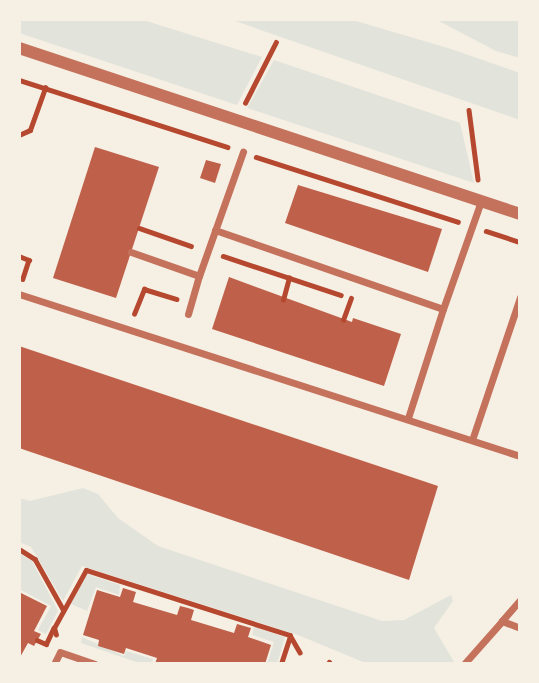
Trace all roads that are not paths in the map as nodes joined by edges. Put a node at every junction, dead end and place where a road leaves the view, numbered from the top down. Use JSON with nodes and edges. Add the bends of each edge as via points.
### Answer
{"nodes":[{"id":1,"x":19,"y":48,"type":"edge"},
{"id":2,"x":243,"y":152,"type":"road end"},
{"id":3,"x":481,"y":201,"type":"junction"},
{"id":4,"x":520,"y":214,"type":"edge"},
{"id":5,"x":215,"y":230,"type":"junction"},
{"id":6,"x":131,"y":252,"type":"dead end"},
{"id":7,"x":199,"y":276,"type":"junction"},
{"id":8,"x":19,"y":294,"type":"edge"},
{"id":9,"x":520,"y":297,"type":"edge"},
{"id":10,"x":443,"y":309,"type":"junction"},
{"id":11,"x":188,"y":314,"type":"dead end"},
{"id":12,"x":408,"y":418,"type":"junction"},
{"id":13,"x":472,"y":440,"type":"junction"},
{"id":14,"x":520,"y":456,"type":"edge"},
{"id":15,"x":520,"y":600,"type":"edge"},
{"id":16,"x":502,"y":621,"type":"junction"},
{"id":17,"x":520,"y":628,"type":"edge"},
{"id":18,"x":54,"y":664,"type":"edge"},
{"id":19,"x":95,"y":664,"type":"edge"},
{"id":20,"x":464,"y":664,"type":"edge"}],
"edges":[{"from":1,"to":3,"type":"street"},
{"from":2,"to":5,"type":"street"},
{"from":3,"to":4,"type":"street"},
{"from":3,"to":10,"type":"street"},
{"from":5,"to":7,"type":"street"},
{"from":5,"to":10,"type":"street"},
{"from":6,"to":7,"type":"street"},
{"from":7,"to":11,"type":"street"},
{"from":8,"to":12,"type":"street"},
{"from":9,"to":13,"type":"street"},
{"from":10,"to":12,"type":"street"},
{"from":12,"to":13,"type":"street"},
{"from":13,"to":14,"type":"street"},
{"from":15,"to":16,"type":"street"},
{"from":16,"to":17,"type":"street"},
{"from":16,"to":20,"type":"street"},
{"from":18,"to":19,"type":"street","via":[[60,652]]}]}
